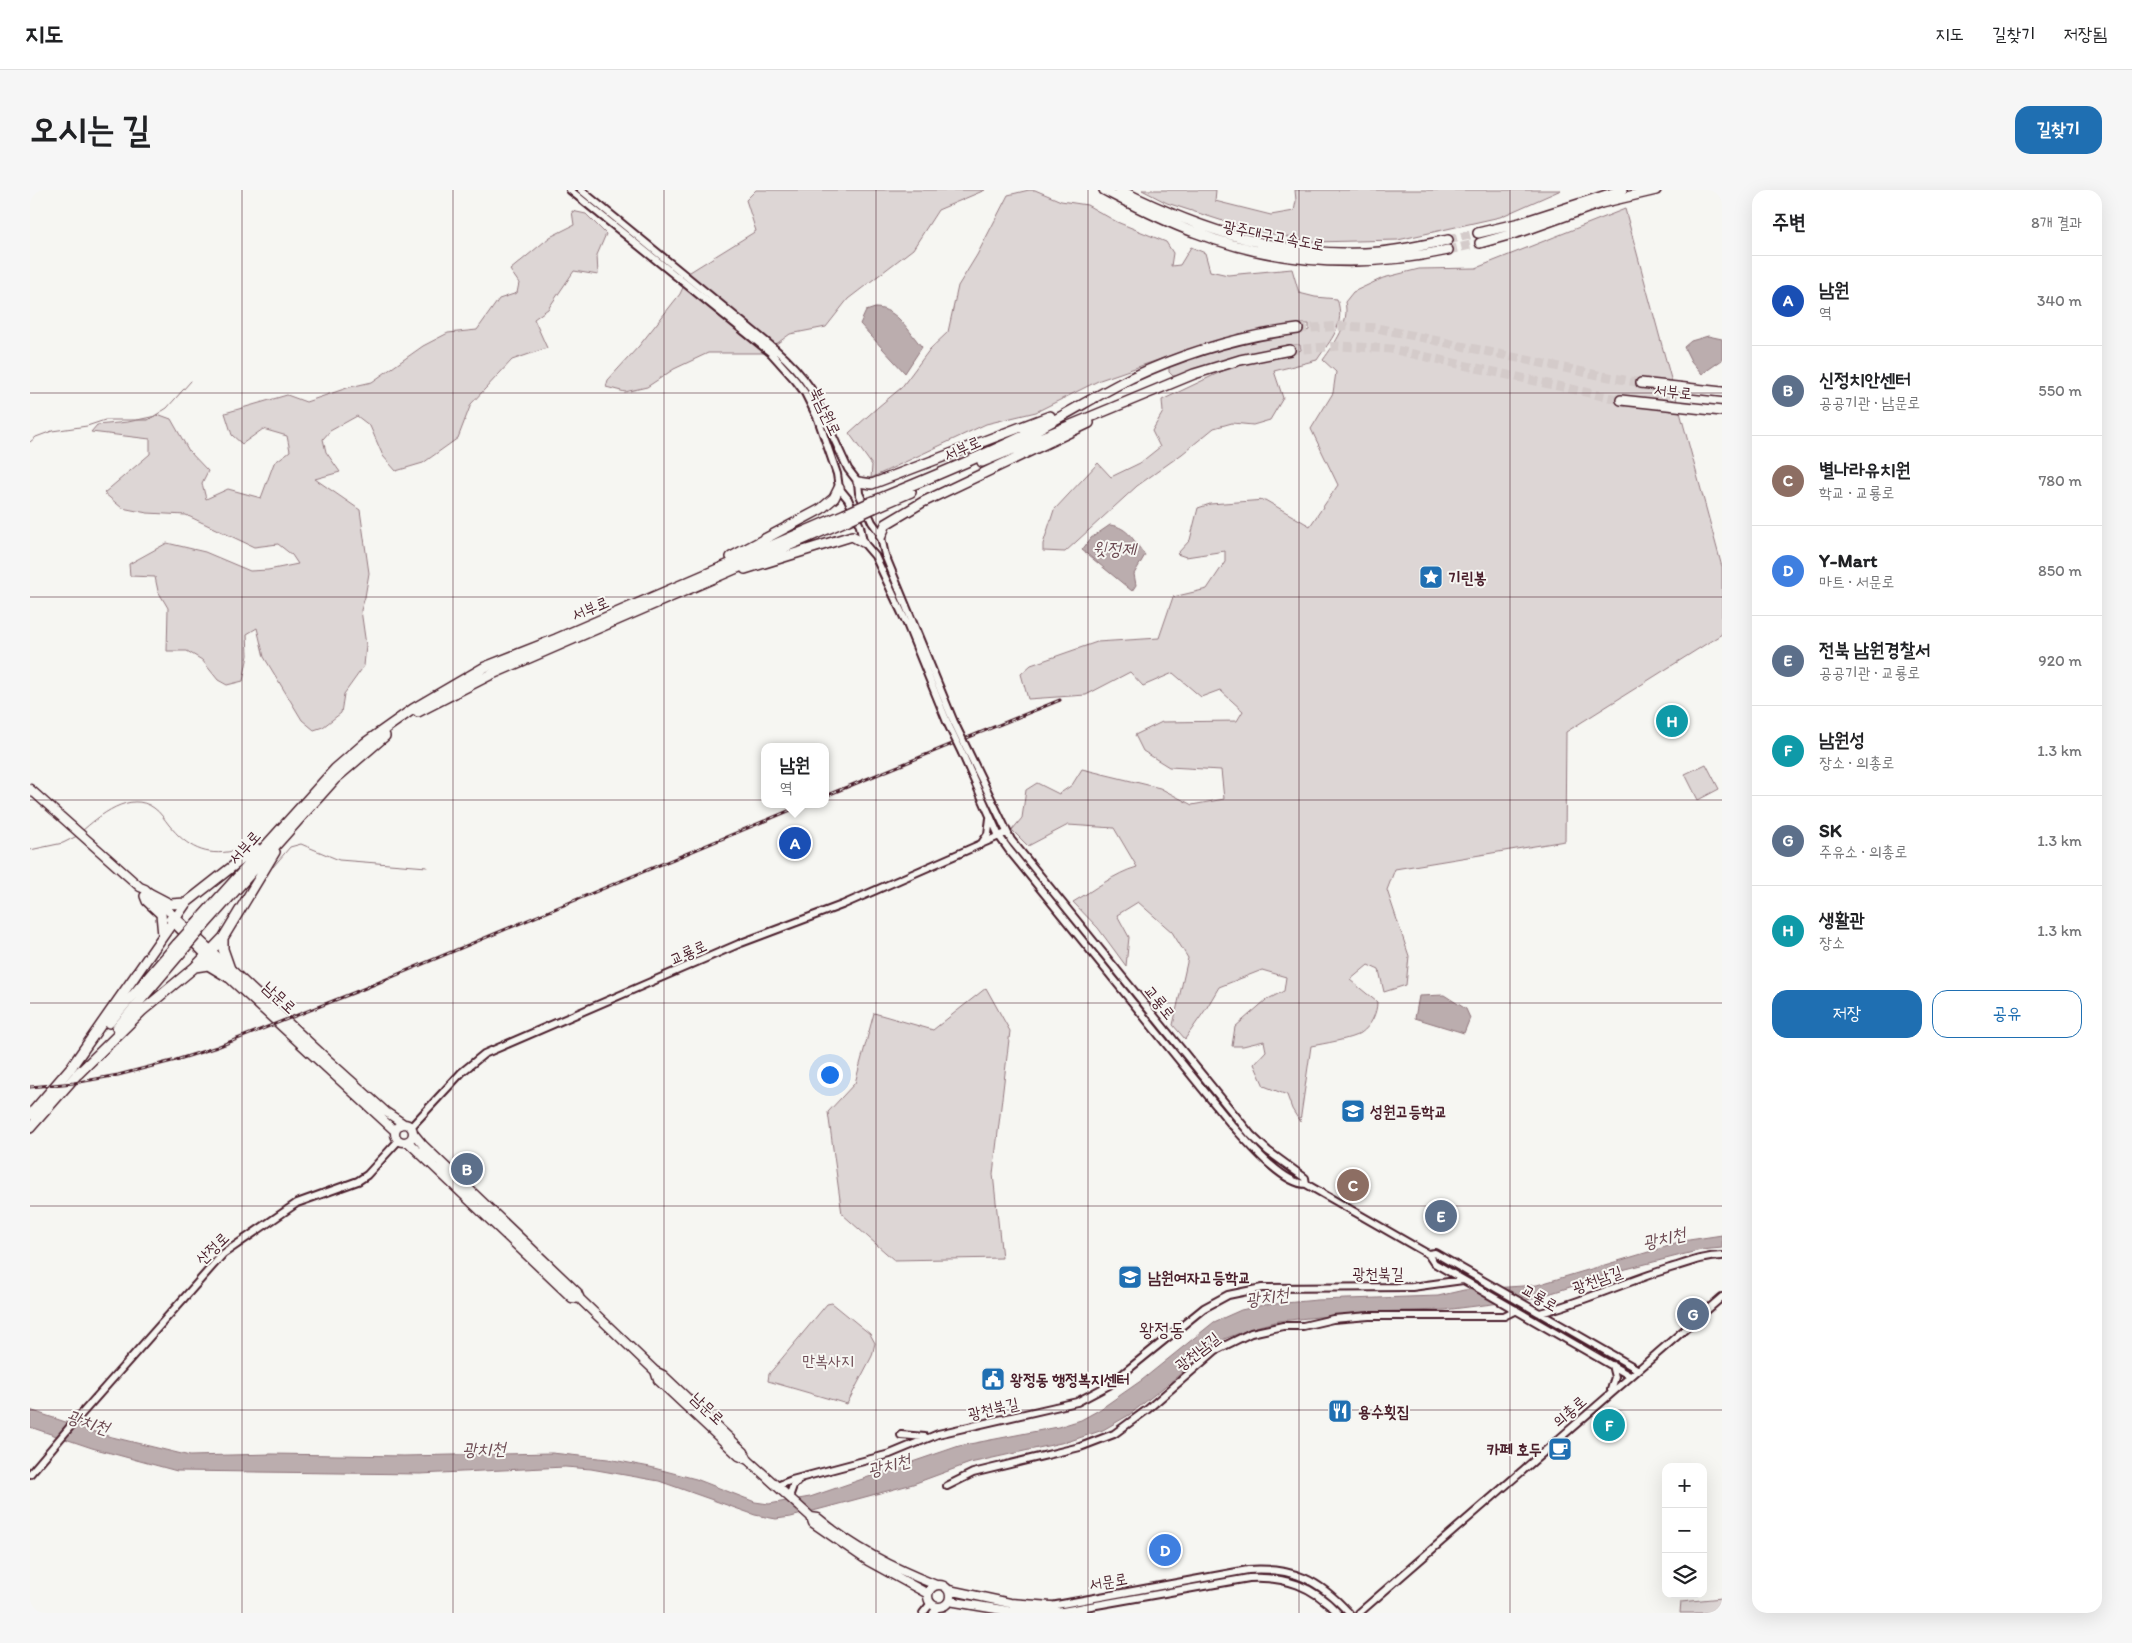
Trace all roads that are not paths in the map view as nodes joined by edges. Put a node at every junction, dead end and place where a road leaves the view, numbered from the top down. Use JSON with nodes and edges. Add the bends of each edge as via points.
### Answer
{"nodes":[{"id":1,"x":570,"y":190,"type":"edge"},
{"id":2,"x":582,"y":190,"type":"edge"},
{"id":3,"x":1104,"y":190,"type":"edge"},
{"id":4,"x":1120,"y":190,"type":"edge"},
{"id":5,"x":1622,"y":190,"type":"edge"},
{"id":6,"x":1656,"y":190,"type":"edge"},
{"id":7,"x":1478,"y":233,"type":"tunnel mouth"},
{"id":8,"x":1448,"y":240,"type":"tunnel mouth"},
{"id":9,"x":1480,"y":243,"type":"tunnel mouth"},
{"id":10,"x":1448,"y":250,"type":"tunnel mouth"},
{"id":11,"x":1298,"y":329,"type":"tunnel mouth"},
{"id":12,"x":1290,"y":350,"type":"tunnel mouth"},
{"id":13,"x":1194,"y":374,"type":"junction"},
{"id":14,"x":1641,"y":383,"type":"tunnel mouth"},
{"id":15,"x":1121,"y":384,"type":"junction"},
{"id":16,"x":1722,"y":392,"type":"edge"},
{"id":17,"x":1621,"y":400,"type":"tunnel mouth"},
{"id":18,"x":1722,"y":411,"type":"edge"},
{"id":19,"x":856,"y":479,"type":"junction"},
{"id":20,"x":839,"y":487,"type":"junction"},
{"id":21,"x":873,"y":505,"type":"junction"},
{"id":22,"x":881,"y":537,"type":"junction"},
{"id":23,"x":866,"y":544,"type":"junction"},
{"id":24,"x":657,"y":598,"type":"junction"},
{"id":25,"x":950,"y":721,"type":"junction"},
{"id":26,"x":965,"y":752,"type":"junction"},
{"id":27,"x":30,"y":789,"type":"edge"},
{"id":28,"x":303,"y":809,"type":"junction"},
{"id":29,"x":990,"y":816,"type":"junction"},
{"id":30,"x":1006,"y":833,"type":"junction"},
{"id":31,"x":1000,"y":836,"type":"junction"},
{"id":32,"x":981,"y":844,"type":"junction"},
{"id":33,"x":147,"y":894,"type":"junction"},
{"id":34,"x":186,"y":903,"type":"junction"},
{"id":35,"x":174,"y":920,"type":"junction"},
{"id":36,"x":163,"y":935,"type":"junction"},
{"id":37,"x":223,"y":938,"type":"junction"},
{"id":38,"x":209,"y":953,"type":"junction"},
{"id":39,"x":195,"y":967,"type":"junction"},
{"id":40,"x":230,"y":973,"type":"junction"},
{"id":41,"x":74,"y":1071,"type":"junction"},
{"id":42,"x":30,"y":1116,"type":"edge"},
{"id":43,"x":30,"y":1128,"type":"edge"},
{"id":44,"x":410,"y":1128,"type":"junction"},
{"id":45,"x":396,"y":1131,"type":"junction"},
{"id":46,"x":399,"y":1140,"type":"junction"},
{"id":47,"x":408,"y":1142,"type":"junction"},
{"id":48,"x":448,"y":1174,"type":"junction"},
{"id":49,"x":1306,"y":1184,"type":"junction"},
{"id":50,"x":1428,"y":1254,"type":"junction"},
{"id":51,"x":1722,"y":1256,"type":"edge"},
{"id":52,"x":1450,"y":1271,"type":"junction"},
{"id":53,"x":1464,"y":1280,"type":"junction"},
{"id":54,"x":1433,"y":1284,"type":"junction"},
{"id":55,"x":1722,"y":1296,"type":"edge"},
{"id":56,"x":1516,"y":1310,"type":"junction"},
{"id":57,"x":1540,"y":1313,"type":"junction"},
{"id":58,"x":1612,"y":1365,"type":"junction"},
{"id":59,"x":1637,"y":1369,"type":"junction"},
{"id":60,"x":1630,"y":1376,"type":"junction"},
{"id":61,"x":1608,"y":1396,"type":"junction"},
{"id":62,"x":901,"y":1435,"type":"dead end"},
{"id":63,"x":929,"y":1437,"type":"junction"},
{"id":64,"x":30,"y":1474,"type":"edge"},
{"id":65,"x":800,"y":1479,"type":"junction"},
{"id":66,"x":777,"y":1486,"type":"junction"},
{"id":67,"x":947,"y":1486,"type":"dead end"},
{"id":68,"x":789,"y":1497,"type":"junction"},
{"id":69,"x":870,"y":1558,"type":"junction"},
{"id":70,"x":936,"y":1585,"type":"junction"},
{"id":71,"x":949,"y":1590,"type":"junction"},
{"id":72,"x":1328,"y":1592,"type":"junction"},
{"id":73,"x":928,"y":1594,"type":"junction"},
{"id":74,"x":1323,"y":1598,"type":"junction"},
{"id":75,"x":949,"y":1601,"type":"junction"},
{"id":76,"x":934,"y":1607,"type":"edge"},
{"id":77,"x":1344,"y":1607,"type":"junction"},
{"id":78,"x":1084,"y":1608,"type":"junction"},
{"id":79,"x":1055,"y":1610,"type":"edge"},
{"id":80,"x":1365,"y":1610,"type":"edge"},
{"id":81,"x":923,"y":1613,"type":"edge"},
{"id":82,"x":1074,"y":1613,"type":"edge"},
{"id":83,"x":1338,"y":1613,"type":"edge"},
{"id":84,"x":1349,"y":1613,"type":"edge"},
{"id":85,"x":1359,"y":1613,"type":"edge"}],
"edges":[{"from":1,"to":20,"type":"street","name":"북남원로","via":[[785,368],[805,393],[818,419]]},
{"from":2,"to":19,"type":"street","name":"북남원로","via":[[795,368],[811,389],[848,469]]},
{"from":3,"to":10,"type":"highway","name":"광주대구고속도로","via":[[1193,232],[1278,255],[1370,262]]},
{"from":4,"to":8,"type":"highway","name":"광주대구고속도로","via":[[1211,230],[1304,250],[1379,252]]},
{"from":5,"to":7,"type":"highway"},
{"from":6,"to":9,"type":"highway","via":[[1601,203],[1523,232]]},
{"from":11,"to":15,"type":"highway","name":"서부로","via":[[1210,347],[1157,366]]},
{"from":12,"to":13,"type":"highway","name":"서부로"},
{"from":13,"to":21,"type":"highway","name":"서부로"},
{"from":13,"to":22,"type":"highway","via":[[923,502],[886,524]]},
{"from":14,"to":16,"type":"highway","name":"서부로"},
{"from":15,"to":19,"type":"highway","via":[[1101,390],[1044,419],[939,460],[872,484]]},
{"from":15,"to":21,"type":"highway","name":"서부로","via":[[991,452]]},
{"from":17,"to":18,"type":"highway","name":"서부로"},
{"from":19,"to":20,"type":"street","via":[[844,477]]},
{"from":19,"to":22,"type":"street","name":"북남원로","via":[[859,493]]},
{"from":20,"to":23,"type":"street","name":"북남원로","via":[[848,499]]},
{"from":20,"to":24,"type":"highway","via":[[834,498],[822,509],[680,580]]},
{"from":21,"to":24,"type":"highway","name":"서부로","bridge":true},
{"from":22,"to":23,"type":"street","via":[[874,546]]},
{"from":22,"to":25,"type":"street","name":"북남원로","via":[[885,555]]},
{"from":23,"to":24,"type":"highway","via":[[852,536],[744,570],[683,594]]},
{"from":23,"to":25,"type":"street","name":"북남원로","via":[[876,556]]},
{"from":24,"to":28,"type":"highway","name":"서부로","via":[[485,667],[421,704],[365,743],[335,770]]},
{"from":25,"to":26,"type":"street","bridge":true},
{"from":26,"to":29,"type":"street"},
{"from":26,"to":30,"type":"street"},
{"from":27,"to":33,"type":"main road","name":"남문로"},
{"from":28,"to":34,"type":"highway"},
{"from":28,"to":37,"type":"highway"},
{"from":28,"to":41,"type":"highway","name":"서부로","bridge":true},
{"from":29,"to":31,"type":"street"},
{"from":29,"to":32,"type":"street","via":[[988,834]]},
{"from":30,"to":31,"type":"street","name":"교룡로"},
{"from":30,"to":49,"type":"street","name":"교룡로","via":[[1251,1135],[1305,1178]]},
{"from":31,"to":32,"type":"street","name":"교룡로"},
{"from":31,"to":49,"type":"street","name":"교룡로","via":[[1048,900],[1231,1124],[1270,1164],[1298,1184]]},
{"from":32,"to":44,"type":"street","name":"교룡로","via":[[484,1054],[462,1072]]},
{"from":33,"to":34,"type":"highway","via":[[170,904]]},
{"from":33,"to":35,"type":"main road","name":"남문로"},
{"from":33,"to":36,"type":"highway","via":[[147,901],[161,914]]},
{"from":34,"to":35,"type":"highway"},
{"from":35,"to":36,"type":"highway"},
{"from":35,"to":38,"type":"main road","name":"남문로"},
{"from":36,"to":41,"type":"highway"},
{"from":37,"to":38,"type":"highway"},
{"from":37,"to":40,"type":"highway"},
{"from":38,"to":39,"type":"highway"},
{"from":38,"to":40,"type":"main road","name":"남문로"},
{"from":39,"to":40,"type":"highway","via":[[208,965]]},
{"from":39,"to":41,"type":"highway"},
{"from":40,"to":44,"type":"main road","name":"남문로","via":[[386,1112]]},
{"from":40,"to":45,"type":"main road","name":"남문로"},
{"from":41,"to":42,"type":"highway","name":"서부로"},
{"from":41,"to":43,"type":"highway","name":"서부로"},
{"from":44,"to":45,"type":"main road","via":[[399,1126]]},
{"from":44,"to":47,"type":"main road"},
{"from":44,"to":48,"type":"main road","name":"남문로"},
{"from":45,"to":46,"type":"main road","name":"남문로"},
{"from":46,"to":47,"type":"main road"},
{"from":46,"to":64,"type":"street","name":"산정로","via":[[358,1181],[297,1203],[223,1254]]},
{"from":47,"to":48,"type":"main road","name":"남문로"},
{"from":48,"to":66,"type":"main road","name":"남문로","via":[[572,1298],[580,1299],[655,1371],[658,1380],[739,1456]]},
{"from":49,"to":50,"type":"street","name":"교룡로"},
{"from":50,"to":52,"type":"street","name":"교룡로","via":[[1434,1263]]},
{"from":50,"to":57,"type":"street","name":"교룡로","via":[[1436,1253]]},
{"from":51,"to":57,"type":"street","name":"광천남길","via":[[1700,1258],[1667,1268]]},
{"from":52,"to":53,"type":"street","name":"교룡로"},
{"from":52,"to":54,"type":"street"},
{"from":53,"to":54,"type":"street","name":"광천북길"},
{"from":53,"to":56,"type":"street","name":"교룡로"},
{"from":54,"to":63,"type":"street","name":"광천북길","via":[[1262,1288],[1228,1295],[1204,1308],[1109,1385],[1077,1402]]},
{"from":55,"to":59,"type":"street","name":"의총로"},
{"from":56,"to":58,"type":"street","name":"교룡로"},
{"from":56,"to":67,"type":"street","name":"광천남길","via":[[1504,1316],[1353,1317],[1251,1333],[1216,1350],[1114,1434],[1080,1447],[973,1472]]},
{"from":57,"to":59,"type":"street","name":"교룡로"},
{"from":58,"to":60,"type":"street","name":"교룡로"},
{"from":58,"to":61,"type":"street","via":[[1615,1382]]},
{"from":59,"to":60,"type":"street","name":"의총로"},
{"from":60,"to":61,"type":"street","name":"의총로"},
{"from":61,"to":80,"type":"street","name":"의총로"},
{"from":62,"to":63,"type":"street"},
{"from":63,"to":65,"type":"street","name":"광천북길","via":[[890,1454]]},
{"from":65,"to":66,"type":"street","name":"광천북길"},
{"from":65,"to":68,"type":"street"},
{"from":66,"to":68,"type":"main road","name":"남문로"},
{"from":68,"to":69,"type":"main road","name":"남문로","via":[[811,1517],[818,1518]]},
{"from":69,"to":70,"type":"main road"},
{"from":69,"to":73,"type":"main road"},
{"from":70,"to":71,"type":"main road"},
{"from":70,"to":73,"type":"main road"},
{"from":71,"to":75,"type":"main road"},
{"from":71,"to":79,"type":"main road","name":"서문로"},
{"from":72,"to":74,"type":"street"},
{"from":72,"to":77,"type":"street","name":"서문로"},
{"from":72,"to":79,"type":"street","name":"서문로","via":[[1309,1579],[1263,1569]]},
{"from":73,"to":76,"type":"main road"},
{"from":74,"to":78,"type":"street","name":"서문로","via":[[1291,1581],[1264,1577]]},
{"from":74,"to":83,"type":"street","name":"서문로"},
{"from":75,"to":76,"type":"main road","via":[[944,1606]]},
{"from":75,"to":79,"type":"main road","name":"서문로","via":[[1008,1611]]},
{"from":76,"to":81,"type":"street"},
{"from":77,"to":80,"type":"street"},
{"from":77,"to":84,"type":"street","name":"서문로"},
{"from":78,"to":79,"type":"street","name":"서문로"},
{"from":78,"to":82,"type":"main road"},
{"from":80,"to":85,"type":"street","name":"의총로"}]}
